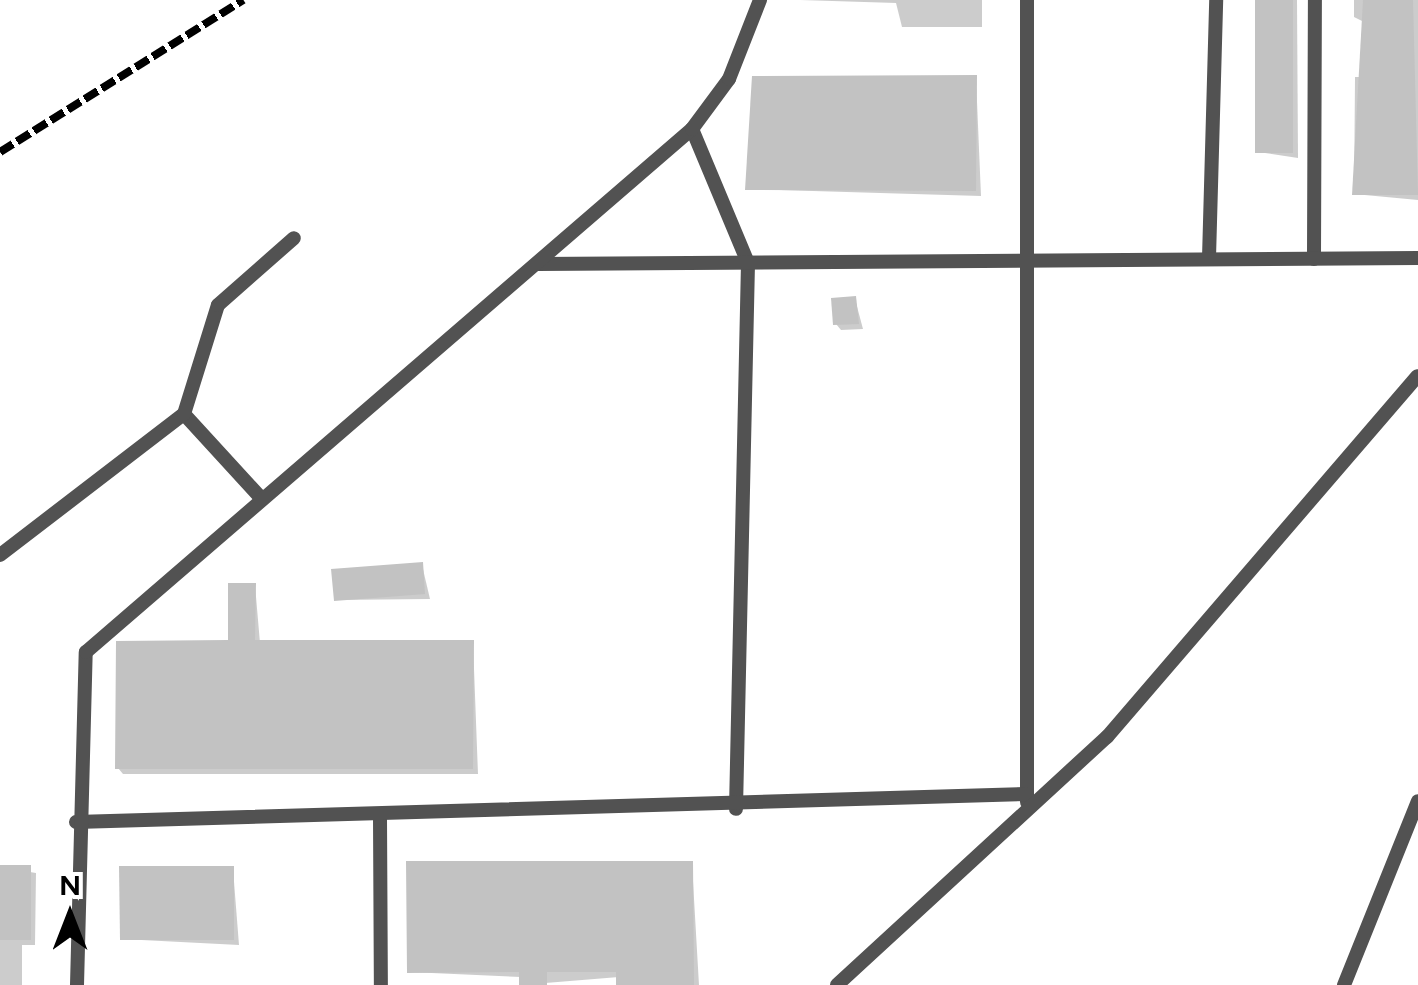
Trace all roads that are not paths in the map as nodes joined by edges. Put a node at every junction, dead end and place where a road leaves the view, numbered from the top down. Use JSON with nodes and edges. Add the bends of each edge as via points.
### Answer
{"nodes":[{"id":1,"x":760,"y":0,"type":"edge"},
{"id":2,"x":1027,"y":0,"type":"edge"},
{"id":3,"x":1216,"y":0,"type":"edge"},
{"id":4,"x":1315,"y":0,"type":"edge"},
{"id":5,"x":692,"y":129,"type":"junction"},
{"id":6,"x":294,"y":238,"type":"dead end"},
{"id":7,"x":1209,"y":258,"type":"junction"},
{"id":8,"x":1314,"y":258,"type":"junction"},
{"id":9,"x":1418,"y":258,"type":"edge"},
{"id":10,"x":1027,"y":261,"type":"junction"},
{"id":11,"x":748,"y":263,"type":"junction"},
{"id":12,"x":538,"y":264,"type":"junction"},
{"id":13,"x":1418,"y":376,"type":"edge"},
{"id":14,"x":184,"y":414,"type":"junction"},
{"id":15,"x":262,"y":499,"type":"junction"},
{"id":16,"x":0,"y":554,"type":"edge"},
{"id":17,"x":1027,"y":794,"type":"junction"},
{"id":18,"x":1418,"y":801,"type":"edge"},
{"id":19,"x":736,"y":808,"type":"junction"},
{"id":20,"x":1026,"y":813,"type":"junction"},
{"id":21,"x":380,"y":818,"type":"junction"},
{"id":22,"x":76,"y":822,"type":"junction"},
{"id":23,"x":78,"y":985,"type":"edge"},
{"id":24,"x":381,"y":985,"type":"edge"},
{"id":25,"x":837,"y":985,"type":"edge"},
{"id":26,"x":1344,"y":985,"type":"edge"}],
"edges":[{"from":1,"to":5,"type":"lane","via":[[729,79]]},
{"from":2,"to":10,"type":"lane"},
{"from":3,"to":7,"type":"lane"},
{"from":4,"to":8,"type":"lane"},
{"from":5,"to":11,"type":"lane"},
{"from":5,"to":12,"type":"lane"},
{"from":6,"to":14,"type":"lane","via":[[218,306]]},
{"from":7,"to":8,"type":"lane"},
{"from":7,"to":10,"type":"lane"},
{"from":8,"to":9,"type":"lane"},
{"from":10,"to":11,"type":"lane"},
{"from":10,"to":17,"type":"lane"},
{"from":11,"to":12,"type":"lane"},
{"from":11,"to":19,"type":"lane"},
{"from":12,"to":15,"type":"lane"},
{"from":13,"to":20,"type":"lane","via":[[1107,737]]},
{"from":14,"to":15,"type":"lane"},
{"from":14,"to":16,"type":"lane"},
{"from":15,"to":22,"type":"lane","via":[[86,652]]},
{"from":17,"to":19,"type":"lane"},
{"from":17,"to":20,"type":"lane"},
{"from":18,"to":26,"type":"lane"},
{"from":19,"to":21,"type":"lane"},
{"from":20,"to":25,"type":"lane"},
{"from":21,"to":22,"type":"lane"},
{"from":21,"to":24,"type":"lane"},
{"from":22,"to":23,"type":"lane"}]}
